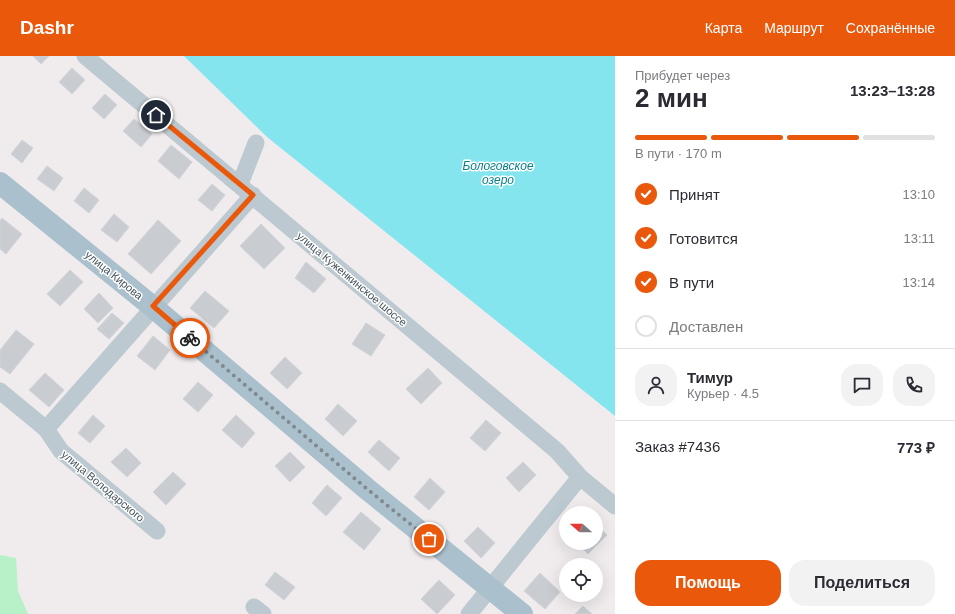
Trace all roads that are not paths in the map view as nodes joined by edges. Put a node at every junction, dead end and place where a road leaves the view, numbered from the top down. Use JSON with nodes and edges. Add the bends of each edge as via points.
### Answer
{"nodes":[{"id":1,"x":85,"y":56,"type":"edge"},
{"id":2,"x":256,"y":143,"type":"dead end"},
{"id":3,"x":0,"y":183,"type":"edge"},
{"id":4,"x":240,"y":184,"type":"junction"},
{"id":5,"x":253,"y":195,"type":"junction"},
{"id":6,"x":153,"y":306,"type":"junction"},
{"id":7,"x":0,"y":391,"type":"edge"},
{"id":8,"x":46,"y":428,"type":"junction"},
{"id":9,"x":580,"y":477,"type":"junction"},
{"id":10,"x":615,"y":506,"type":"edge"},
{"id":11,"x":157,"y":531,"type":"dead end"},
{"id":12,"x":491,"y":588,"type":"junction"},
{"id":13,"x":469,"y":614,"type":"edge"},
{"id":14,"x":522,"y":614,"type":"edge"}],
"edges":[{"from":1,"to":4,"type":"street","name":"улица Куженкинское шоссе"},
{"from":2,"to":4,"type":"street"},
{"from":3,"to":6,"type":"main road","name":"улица Кирова"},
{"from":4,"to":5,"type":"street","name":"улица Куженкинское шоссе"},
{"from":5,"to":6,"type":"street"},
{"from":5,"to":9,"type":"street","name":"улица Куженкинское шоссе","via":[[557,451]]},
{"from":6,"to":8,"type":"street"},
{"from":6,"to":12,"type":"main road","name":"улица Кирова","via":[[367,489]]},
{"from":7,"to":8,"type":"street","name":"улица Володарского"},
{"from":8,"to":11,"type":"street","name":"улица Володарского","via":[[60,451]]},
{"from":9,"to":10,"type":"street","name":"улица Куженкинское шоссе"},
{"from":9,"to":12,"type":"street"},
{"from":12,"to":13,"type":"street"},
{"from":12,"to":14,"type":"main road","name":"улица Кирова"}]}
